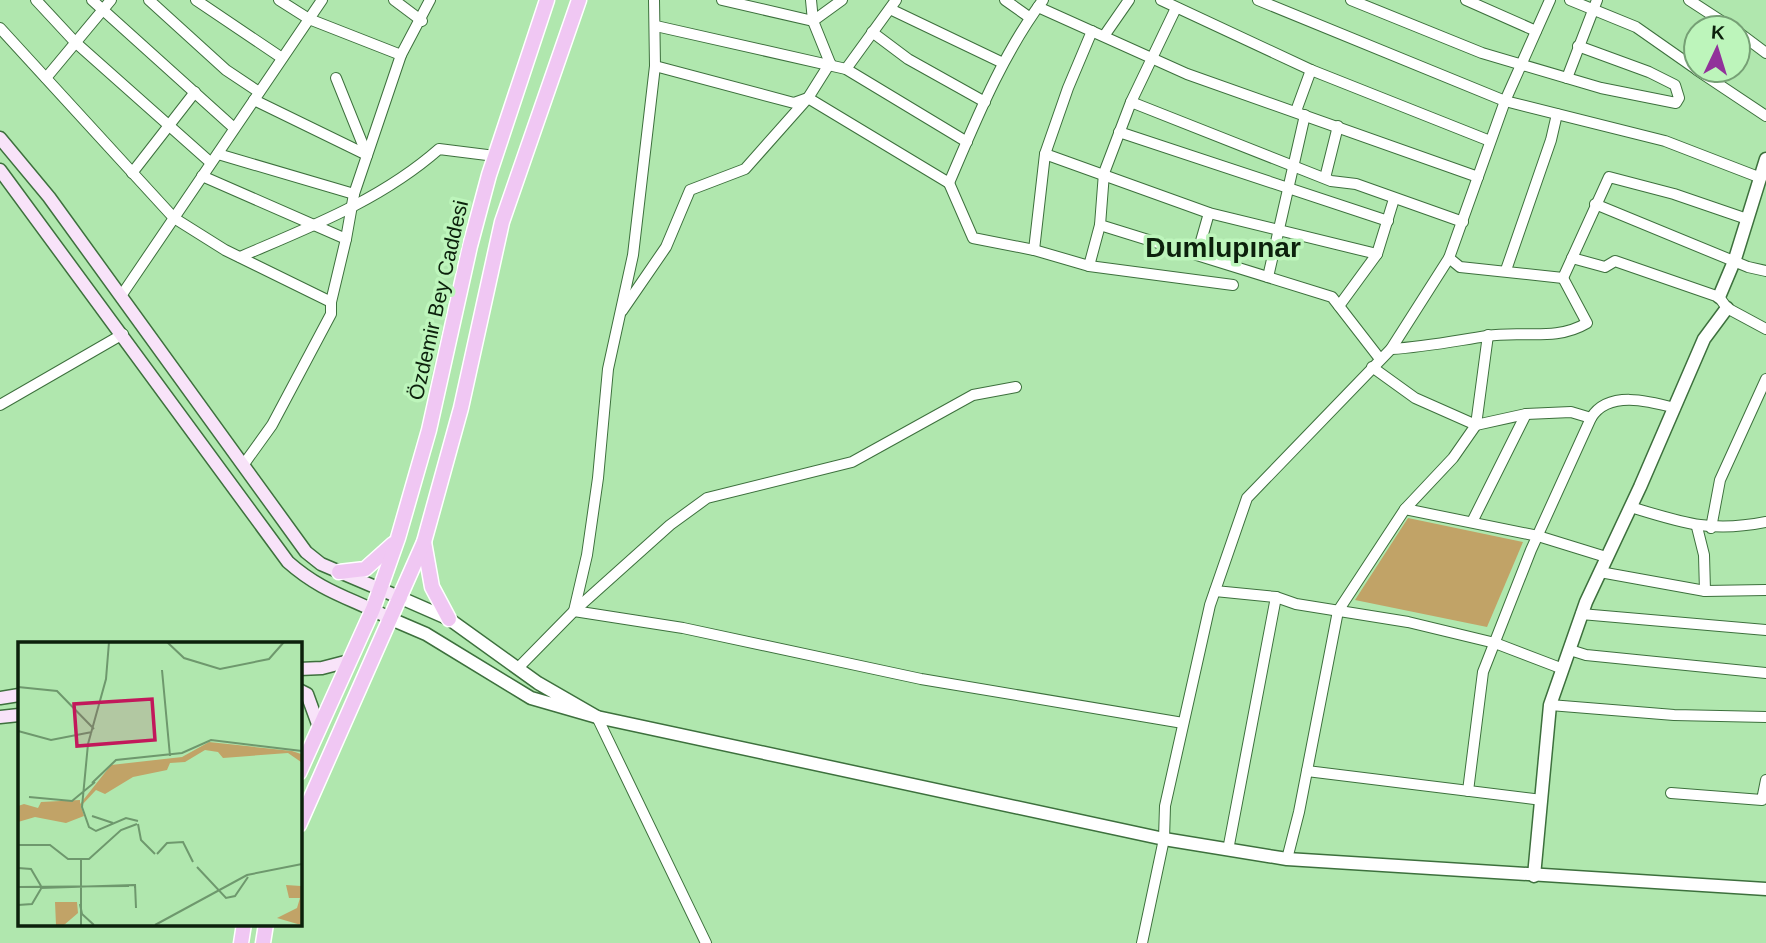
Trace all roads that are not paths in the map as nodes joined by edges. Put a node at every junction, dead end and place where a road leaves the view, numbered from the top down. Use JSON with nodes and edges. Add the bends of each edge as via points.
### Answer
{"nodes":[{"id":1,"x":36,"y":0,"type":"edge"},
{"id":2,"x":92,"y":0,"type":"edge"},
{"id":3,"x":111,"y":0,"type":"edge"},
{"id":4,"x":149,"y":0,"type":"edge"},
{"id":5,"x":196,"y":0,"type":"edge"},
{"id":6,"x":278,"y":0,"type":"edge"},
{"id":7,"x":322,"y":0,"type":"edge"},
{"id":8,"x":394,"y":0,"type":"edge"},
{"id":9,"x":430,"y":0,"type":"edge"},
{"id":10,"x":547,"y":0,"type":"edge"},
{"id":11,"x":579,"y":0,"type":"edge"},
{"id":12,"x":654,"y":0,"type":"edge"},
{"id":13,"x":722,"y":0,"type":"edge"},
{"id":14,"x":811,"y":0,"type":"edge"},
{"id":15,"x":842,"y":0,"type":"edge"},
{"id":16,"x":896,"y":0,"type":"edge"},
{"id":17,"x":1005,"y":0,"type":"edge"},
{"id":18,"x":1129,"y":0,"type":"edge"},
{"id":19,"x":1161,"y":0,"type":"edge"},
{"id":20,"x":1258,"y":0,"type":"edge"},
{"id":21,"x":1351,"y":0,"type":"edge"},
{"id":22,"x":1466,"y":0,"type":"edge"},
{"id":23,"x":1550,"y":0,"type":"edge"},
{"id":24,"x":1570,"y":0,"type":"edge"},
{"id":25,"x":1689,"y":0,"type":"edge"},
{"id":26,"x":1040,"y":4,"type":"edge"},
{"id":27,"x":1594,"y":5,"type":"edge"},
{"id":28,"x":1176,"y":8,"type":"junction"},
{"id":29,"x":890,"y":9,"type":"junction"},
{"id":30,"x":102,"y":10,"type":"junction"},
{"id":31,"x":1710,"y":14,"type":"edge"},
{"id":32,"x":1029,"y":17,"type":"junction"},
{"id":33,"x":309,"y":19,"type":"junction"},
{"id":34,"x":422,"y":21,"type":"junction"},
{"id":35,"x":813,"y":21,"type":"junction"},
{"id":36,"x":656,"y":26,"type":"junction"},
{"id":37,"x":0,"y":28,"type":"edge"},
{"id":38,"x":1092,"y":31,"type":"junction"},
{"id":39,"x":1536,"y":32,"type":"junction"},
{"id":40,"x":872,"y":33,"type":"junction"},
{"id":41,"x":1104,"y":36,"type":"junction"},
{"id":42,"x":75,"y":42,"type":"junction"},
{"id":43,"x":1578,"y":46,"type":"junction"},
{"id":44,"x":401,"y":55,"type":"junction"},
{"id":45,"x":282,"y":58,"type":"junction"},
{"id":46,"x":1151,"y":59,"type":"junction"},
{"id":47,"x":1682,"y":59,"type":"edge"},
{"id":48,"x":830,"y":63,"type":"junction"},
{"id":49,"x":1003,"y":64,"type":"junction"},
{"id":50,"x":1520,"y":65,"type":"junction"},
{"id":51,"x":655,"y":66,"type":"junction"},
{"id":52,"x":846,"y":69,"type":"junction"},
{"id":53,"x":1311,"y":70,"type":"junction"},
{"id":54,"x":46,"y":78,"type":"junction"},
{"id":55,"x":336,"y":78,"type":"dead end"},
{"id":56,"x":1567,"y":78,"type":"junction"},
{"id":57,"x":1718,"y":84,"type":"edge"},
{"id":58,"x":195,"y":92,"type":"junction"},
{"id":59,"x":257,"y":96,"type":"junction"},
{"id":60,"x":808,"y":98,"type":"junction"},
{"id":61,"x":985,"y":102,"type":"junction"},
{"id":62,"x":1131,"y":102,"type":"junction"},
{"id":63,"x":1504,"y":102,"type":"junction"},
{"id":64,"x":1301,"y":113,"type":"junction"},
{"id":65,"x":1557,"y":114,"type":"junction"},
{"id":66,"x":1766,"y":117,"type":"edge"},
{"id":67,"x":172,"y":125,"type":"junction"},
{"id":68,"x":1338,"y":126,"type":"junction"},
{"id":69,"x":234,"y":128,"type":"junction"},
{"id":70,"x":1119,"y":132,"type":"junction"},
{"id":71,"x":0,"y":138,"type":"edge"},
{"id":72,"x":1490,"y":141,"type":"junction"},
{"id":73,"x":967,"y":142,"type":"junction"},
{"id":74,"x":1045,"y":154,"type":"junction"},
{"id":75,"x":367,"y":155,"type":"junction"},
{"id":76,"x":495,"y":156,"type":"junction"},
{"id":77,"x":214,"y":158,"type":"junction"},
{"id":78,"x":1294,"y":165,"type":"junction"},
{"id":79,"x":1764,"y":168,"type":"edge"},
{"id":80,"x":0,"y":170,"type":"edge"},
{"id":81,"x":132,"y":173,"type":"junction"},
{"id":82,"x":1104,"y":173,"type":"junction"},
{"id":83,"x":202,"y":176,"type":"junction"},
{"id":84,"x":1478,"y":177,"type":"junction"},
{"id":85,"x":1325,"y":178,"type":"junction"},
{"id":86,"x":949,"y":183,"type":"junction"},
{"id":87,"x":1288,"y":188,"type":"junction"},
{"id":88,"x":355,"y":194,"type":"junction"},
{"id":89,"x":1394,"y":199,"type":"junction"},
{"id":90,"x":1595,"y":204,"type":"junction"},
{"id":91,"x":354,"y":206,"type":"junction"},
{"id":92,"x":1209,"y":213,"type":"junction"},
{"id":93,"x":174,"y":218,"type":"junction"},
{"id":94,"x":1747,"y":219,"type":"junction"},
{"id":95,"x":1388,"y":221,"type":"junction"},
{"id":96,"x":1463,"y":222,"type":"junction"},
{"id":97,"x":313,"y":225,"type":"junction"},
{"id":98,"x":1100,"y":225,"type":"junction"},
{"id":99,"x":1278,"y":232,"type":"junction"},
{"id":100,"x":346,"y":239,"type":"junction"},
{"id":101,"x":1034,"y":250,"type":"junction"},
{"id":102,"x":1377,"y":254,"type":"junction"},
{"id":103,"x":1197,"y":255,"type":"junction"},
{"id":104,"x":240,"y":257,"type":"junction"},
{"id":105,"x":1449,"y":258,"type":"junction"},
{"id":106,"x":1572,"y":258,"type":"junction"},
{"id":107,"x":1735,"y":258,"type":"junction"},
{"id":108,"x":1089,"y":266,"type":"junction"},
{"id":109,"x":1506,"y":271,"type":"junction"},
{"id":110,"x":1766,"y":271,"type":"edge"},
{"id":111,"x":1268,"y":277,"type":"junction"},
{"id":112,"x":1563,"y":278,"type":"junction"},
{"id":113,"x":1233,"y":285,"type":"dead end"},
{"id":114,"x":121,"y":296,"type":"junction"},
{"id":115,"x":1719,"y":297,"type":"junction"},
{"id":116,"x":331,"y":302,"type":"junction"},
{"id":117,"x":1339,"y":306,"type":"junction"},
{"id":118,"x":1727,"y":308,"type":"junction"},
{"id":119,"x":619,"y":317,"type":"junction"},
{"id":120,"x":1766,"y":329,"type":"edge"},
{"id":121,"x":123,"y":334,"type":"junction"},
{"id":122,"x":1488,"y":335,"type":"junction"},
{"id":123,"x":1391,"y":349,"type":"junction"},
{"id":124,"x":1380,"y":359,"type":"junction"},
{"id":125,"x":1372,"y":367,"type":"junction"},
{"id":126,"x":1766,"y":379,"type":"edge"},
{"id":127,"x":1016,"y":387,"type":"dead end"},
{"id":128,"x":0,"y":405,"type":"edge"},
{"id":129,"x":1675,"y":408,"type":"junction"},
{"id":130,"x":1526,"y":414,"type":"junction"},
{"id":131,"x":1591,"y":418,"type":"junction"},
{"id":132,"x":1476,"y":425,"type":"junction"},
{"id":133,"x":244,"y":464,"type":"junction"},
{"id":134,"x":1631,"y":507,"type":"junction"},
{"id":135,"x":1405,"y":509,"type":"junction"},
{"id":136,"x":1472,"y":522,"type":"junction"},
{"id":137,"x":1766,"y":522,"type":"edge"},
{"id":138,"x":1697,"y":527,"type":"junction"},
{"id":139,"x":1711,"y":528,"type":"junction"},
{"id":140,"x":1538,"y":536,"type":"junction"},
{"id":141,"x":398,"y":538,"type":"junction"},
{"id":142,"x":424,"y":542,"type":"junction"},
{"id":143,"x":1606,"y":557,"type":"junction"},
{"id":144,"x":339,"y":572,"type":"junction"},
{"id":145,"x":1600,"y":572,"type":"junction"},
{"id":146,"x":380,"y":590,"type":"junction"},
{"id":147,"x":1766,"y":590,"type":"edge"},
{"id":148,"x":1215,"y":591,"type":"junction"},
{"id":149,"x":1705,"y":591,"type":"junction"},
{"id":150,"x":1276,"y":597,"type":"junction"},
{"id":151,"x":401,"y":598,"type":"junction"},
{"id":152,"x":373,"y":609,"type":"junction"},
{"id":153,"x":574,"y":611,"type":"junction"},
{"id":154,"x":1338,"y":611,"type":"junction"},
{"id":155,"x":1581,"y":614,"type":"junction"},
{"id":156,"x":391,"y":619,"type":"junction"},
{"id":157,"x":449,"y":619,"type":"junction"},
{"id":158,"x":1766,"y":630,"type":"edge"},
{"id":159,"x":1494,"y":642,"type":"junction"},
{"id":160,"x":1570,"y":650,"type":"junction"},
{"id":161,"x":349,"y":661,"type":"junction"},
{"id":162,"x":518,"y":668,"type":"junction"},
{"id":163,"x":301,"y":669,"type":"edge"},
{"id":164,"x":1563,"y":669,"type":"junction"},
{"id":165,"x":1766,"y":673,"type":"edge"},
{"id":166,"x":301,"y":691,"type":"edge"},
{"id":167,"x":18,"y":695,"type":"edge"},
{"id":168,"x":0,"y":698,"type":"edge"},
{"id":169,"x":1550,"y":705,"type":"junction"},
{"id":170,"x":18,"y":715,"type":"edge"},
{"id":171,"x":597,"y":717,"type":"junction"},
{"id":172,"x":1766,"y":717,"type":"edge"},
{"id":173,"x":0,"y":718,"type":"edge"},
{"id":174,"x":1183,"y":723,"type":"junction"},
{"id":175,"x":319,"y":727,"type":"junction"},
{"id":176,"x":301,"y":768,"type":"edge"},
{"id":177,"x":1307,"y":771,"type":"junction"},
{"id":178,"x":1766,"y":780,"type":"edge"},
{"id":179,"x":1468,"y":791,"type":"junction"},
{"id":180,"x":1671,"y":793,"type":"dead end"},
{"id":181,"x":1542,"y":800,"type":"junction"},
{"id":182,"x":301,"y":821,"type":"edge"},
{"id":183,"x":1164,"y":839,"type":"junction"},
{"id":184,"x":1228,"y":850,"type":"junction"},
{"id":185,"x":1286,"y":859,"type":"junction"},
{"id":186,"x":1534,"y":876,"type":"junction"},
{"id":187,"x":1766,"y":889,"type":"edge"},
{"id":188,"x":706,"y":943,"type":"edge"},
{"id":189,"x":1142,"y":943,"type":"edge"}],
"edges":[{"from":1,"to":42,"type":"street"},
{"from":2,"to":30,"type":"street"},
{"from":3,"to":30,"type":"street"},
{"from":4,"to":59,"type":"street"},
{"from":5,"to":45,"type":"street"},
{"from":6,"to":33,"type":"street"},
{"from":7,"to":33,"type":"street"},
{"from":8,"to":34,"type":"street"},
{"from":9,"to":34,"type":"street"},
{"from":10,"to":76,"type":"main road","name":"Özdemir Bey Caddesi"},
{"from":11,"to":142,"type":"main road","via":[[502,222],[461,408]]},
{"from":12,"to":36,"type":"street"},
{"from":13,"to":35,"type":"street"},
{"from":14,"to":35,"type":"street"},
{"from":15,"to":35,"type":"street"},
{"from":16,"to":29,"type":"street"},
{"from":17,"to":32,"type":"street"},
{"from":18,"to":41,"type":"street"},
{"from":19,"to":28,"type":"street"},
{"from":20,"to":63,"type":"street"},
{"from":21,"to":50,"type":"street"},
{"from":22,"to":39,"type":"street"},
{"from":23,"to":39,"type":"street"},
{"from":24,"to":27,"type":"street"},
{"from":25,"to":31,"type":"street"},
{"from":26,"to":32,"type":"street"},
{"from":26,"to":38,"type":"street"},
{"from":27,"to":43,"type":"street"},
{"from":27,"to":47,"type":"street"},
{"from":28,"to":46,"type":"street"},
{"from":28,"to":53,"type":"street"},
{"from":29,"to":40,"type":"street"},
{"from":29,"to":49,"type":"street"},
{"from":30,"to":42,"type":"street"},
{"from":30,"to":58,"type":"street"},
{"from":32,"to":49,"type":"street"},
{"from":33,"to":44,"type":"street"},
{"from":33,"to":45,"type":"street"},
{"from":34,"to":44,"type":"street"},
{"from":35,"to":48,"type":"street"},
{"from":36,"to":48,"type":"street"},
{"from":36,"to":51,"type":"street"},
{"from":37,"to":54,"type":"street"},
{"from":38,"to":41,"type":"street"},
{"from":38,"to":74,"type":"street"},
{"from":39,"to":50,"type":"street"},
{"from":40,"to":52,"type":"street"},
{"from":40,"to":61,"type":"street"},
{"from":41,"to":46,"type":"street"},
{"from":42,"to":54,"type":"street"},
{"from":42,"to":67,"type":"street"},
{"from":43,"to":56,"type":"street"},
{"from":43,"to":56,"type":"street","via":[[1667,80],[1675,85],[1679,98],[1667,103]]},
{"from":44,"to":75,"type":"street"},
{"from":45,"to":59,"type":"street"},
{"from":46,"to":62,"type":"street"},
{"from":46,"to":64,"type":"street"},
{"from":48,"to":52,"type":"street"},
{"from":48,"to":60,"type":"street"},
{"from":49,"to":61,"type":"street"},
{"from":50,"to":56,"type":"street"},
{"from":50,"to":63,"type":"street"},
{"from":51,"to":60,"type":"street","via":[[794,103]]},
{"from":51,"to":119,"type":"street","via":[[633,256]]},
{"from":52,"to":73,"type":"street"},
{"from":53,"to":64,"type":"street"},
{"from":53,"to":72,"type":"street"},
{"from":54,"to":81,"type":"street"},
{"from":55,"to":75,"type":"street"},
{"from":57,"to":66,"type":"street"},
{"from":58,"to":67,"type":"street"},
{"from":58,"to":69,"type":"street"},
{"from":59,"to":69,"type":"street"},
{"from":59,"to":75,"type":"street"},
{"from":60,"to":86,"type":"street"},
{"from":60,"to":119,"type":"street","via":[[746,169],[690,190],[666,247]]},
{"from":61,"to":73,"type":"street"},
{"from":62,"to":70,"type":"street"},
{"from":62,"to":78,"type":"street"},
{"from":63,"to":65,"type":"street"},
{"from":63,"to":72,"type":"street"},
{"from":64,"to":68,"type":"street"},
{"from":64,"to":78,"type":"street"},
{"from":65,"to":79,"type":"street"},
{"from":65,"to":109,"type":"street"},
{"from":67,"to":77,"type":"street"},
{"from":67,"to":81,"type":"street"},
{"from":68,"to":84,"type":"street"},
{"from":68,"to":85,"type":"street"},
{"from":69,"to":77,"type":"street"},
{"from":70,"to":82,"type":"street"},
{"from":70,"to":87,"type":"street"},
{"from":71,"to":114,"type":"main road"},
{"from":72,"to":84,"type":"street"},
{"from":73,"to":86,"type":"street"},
{"from":74,"to":82,"type":"street"},
{"from":74,"to":101,"type":"street"},
{"from":75,"to":88,"type":"street"},
{"from":76,"to":91,"type":"street","via":[[439,149],[411,173]]},
{"from":76,"to":141,"type":"main road","name":"Özdemir Bey Caddesi"},
{"from":77,"to":83,"type":"street"},
{"from":77,"to":88,"type":"street"},
{"from":78,"to":85,"type":"street"},
{"from":78,"to":87,"type":"street"},
{"from":79,"to":94,"type":"street"},
{"from":80,"to":121,"type":"main road"},
{"from":81,"to":93,"type":"street"},
{"from":82,"to":92,"type":"street"},
{"from":82,"to":98,"type":"street"},
{"from":83,"to":93,"type":"street"},
{"from":83,"to":97,"type":"street"},
{"from":84,"to":96,"type":"street"},
{"from":85,"to":89,"type":"street"},
{"from":86,"to":101,"type":"street","via":[[973,238]]},
{"from":87,"to":95,"type":"street"},
{"from":87,"to":99,"type":"street"},
{"from":88,"to":91,"type":"street"},
{"from":89,"to":95,"type":"street"},
{"from":89,"to":96,"type":"street"},
{"from":90,"to":94,"type":"street","via":[[1609,177]]},
{"from":90,"to":106,"type":"street"},
{"from":90,"to":107,"type":"street"},
{"from":91,"to":97,"type":"street"},
{"from":91,"to":100,"type":"street"},
{"from":92,"to":99,"type":"street"},
{"from":92,"to":103,"type":"street"},
{"from":93,"to":104,"type":"street"},
{"from":93,"to":114,"type":"street"},
{"from":94,"to":107,"type":"street"},
{"from":95,"to":102,"type":"street"},
{"from":96,"to":105,"type":"street"},
{"from":97,"to":100,"type":"street"},
{"from":97,"to":104,"type":"street"},
{"from":98,"to":103,"type":"street"},
{"from":98,"to":108,"type":"street"},
{"from":99,"to":102,"type":"street"},
{"from":99,"to":111,"type":"street"},
{"from":100,"to":116,"type":"street"},
{"from":101,"to":108,"type":"street"},
{"from":102,"to":117,"type":"street"},
{"from":103,"to":111,"type":"street"},
{"from":104,"to":116,"type":"street"},
{"from":105,"to":109,"type":"street","via":[[1461,267]]},
{"from":105,"to":123,"type":"street"},
{"from":106,"to":112,"type":"street"},
{"from":106,"to":115,"type":"street","via":[[1605,267],[1615,261]]},
{"from":107,"to":110,"type":"street"},
{"from":107,"to":115,"type":"street"},
{"from":108,"to":113,"type":"street"},
{"from":109,"to":112,"type":"street"},
{"from":111,"to":117,"type":"street","via":[[1332,297]]},
{"from":112,"to":122,"type":"street","via":[[1587,323],[1565,334]]},
{"from":114,"to":133,"type":"main road"},
{"from":115,"to":118,"type":"street"},
{"from":116,"to":133,"type":"street","via":[[331,314]]},
{"from":117,"to":124,"type":"street"},
{"from":118,"to":120,"type":"street"},
{"from":118,"to":129,"type":"street","via":[[1704,339]]},
{"from":119,"to":153,"type":"street","via":[[606,379],[587,555]]},
{"from":121,"to":128,"type":"street"},
{"from":121,"to":152,"type":"main road","via":[[288,562],[335,596]]},
{"from":122,"to":123,"type":"street"},
{"from":122,"to":132,"type":"street"},
{"from":123,"to":124,"type":"street"},
{"from":124,"to":125,"type":"street"},
{"from":125,"to":132,"type":"street","via":[[1415,398]]},
{"from":125,"to":148,"type":"street","via":[[1247,498]]},
{"from":126,"to":139,"type":"street","via":[[1720,480]]},
{"from":127,"to":153,"type":"street","via":[[973,395],[852,462],[707,498]]},
{"from":129,"to":131,"type":"street","via":[[1640,399],[1596,410]]},
{"from":129,"to":134,"type":"street"},
{"from":130,"to":131,"type":"street","via":[[1571,412]]},
{"from":130,"to":132,"type":"street"},
{"from":130,"to":136,"type":"street"},
{"from":131,"to":140,"type":"street"},
{"from":132,"to":135,"type":"street","via":[[1454,458]]},
{"from":133,"to":144,"type":"main road","via":[[306,552]]},
{"from":134,"to":138,"type":"street"},
{"from":134,"to":143,"type":"street"},
{"from":135,"to":136,"type":"street"},
{"from":135,"to":154,"type":"street"},
{"from":136,"to":140,"type":"street"},
{"from":137,"to":139,"type":"street"},
{"from":138,"to":139,"type":"street"},
{"from":138,"to":149,"type":"street"},
{"from":140,"to":143,"type":"street"},
{"from":140,"to":159,"type":"street"},
{"from":141,"to":144,"type":"main road","via":[[365,569]]},
{"from":141,"to":146,"type":"main road","name":"Özdemir Bey Caddesi"},
{"from":142,"to":151,"type":"main road"},
{"from":142,"to":157,"type":"main road","via":[[432,587]]},
{"from":143,"to":145,"type":"street"},
{"from":144,"to":146,"type":"main road"},
{"from":145,"to":149,"type":"street"},
{"from":145,"to":155,"type":"street"},
{"from":146,"to":151,"type":"main road"},
{"from":146,"to":152,"type":"main road","name":"Özdemir Bey Caddesi"},
{"from":147,"to":149,"type":"street"},
{"from":148,"to":150,"type":"street"},
{"from":148,"to":174,"type":"street"},
{"from":150,"to":154,"type":"street"},
{"from":150,"to":184,"type":"street"},
{"from":151,"to":156,"type":"main road"},
{"from":151,"to":157,"type":"street"},
{"from":152,"to":156,"type":"main road"},
{"from":152,"to":161,"type":"main road","name":"Özdemir Bey Caddesi"},
{"from":153,"to":162,"type":"street"},
{"from":153,"to":174,"type":"street","via":[[683,628],[921,679]]},
{"from":154,"to":159,"type":"street"},
{"from":154,"to":177,"type":"street"},
{"from":155,"to":158,"type":"street"},
{"from":155,"to":160,"type":"street"},
{"from":156,"to":171,"type":"street","via":[[471,660],[531,698]]},
{"from":156,"to":182,"type":"main road"},
{"from":157,"to":162,"type":"street"},
{"from":159,"to":164,"type":"street"},
{"from":159,"to":179,"type":"street","via":[[1483,672]]},
{"from":160,"to":164,"type":"street"},
{"from":160,"to":165,"type":"street"},
{"from":161,"to":163,"type":"main road"},
{"from":161,"to":175,"type":"main road","name":"Özdemir Bey Caddesi"},
{"from":162,"to":171,"type":"street"},
{"from":164,"to":169,"type":"street"},
{"from":166,"to":175,"type":"main road","via":[[307,694]]},
{"from":167,"to":168,"type":"main road"},
{"from":169,"to":172,"type":"street"},
{"from":169,"to":181,"type":"street"},
{"from":170,"to":173,"type":"main road"},
{"from":171,"to":183,"type":"street"},
{"from":171,"to":188,"type":"street"},
{"from":174,"to":183,"type":"street","via":[[1165,806]]},
{"from":175,"to":176,"type":"main road","name":"Özdemir Bey Caddesi"},
{"from":177,"to":179,"type":"street"},
{"from":177,"to":185,"type":"street"},
{"from":178,"to":180,"type":"street","via":[[1762,800]]},
{"from":179,"to":181,"type":"street"},
{"from":181,"to":186,"type":"street"},
{"from":183,"to":184,"type":"street"},
{"from":183,"to":189,"type":"street"},
{"from":184,"to":185,"type":"street"},
{"from":185,"to":186,"type":"street"},
{"from":186,"to":187,"type":"street"}]}
